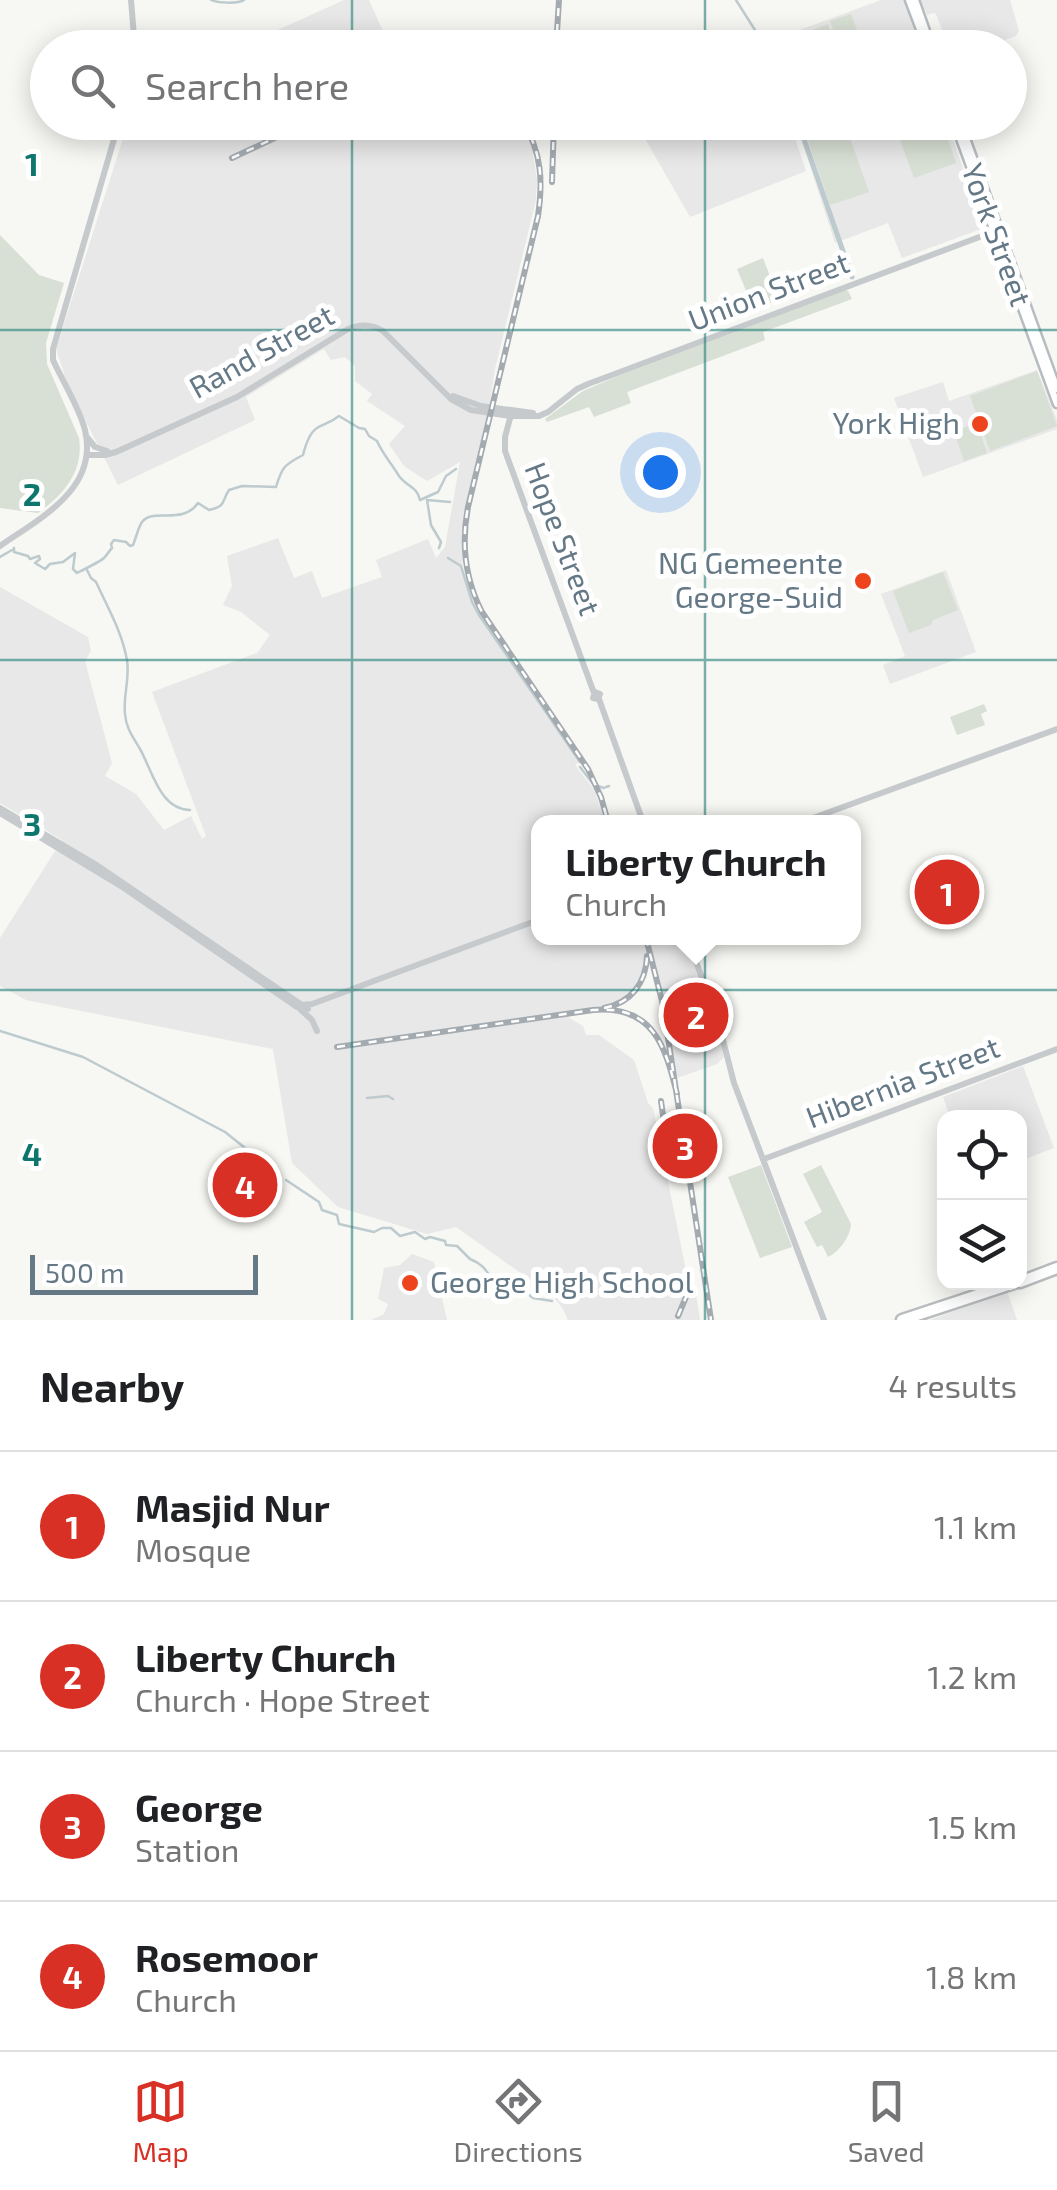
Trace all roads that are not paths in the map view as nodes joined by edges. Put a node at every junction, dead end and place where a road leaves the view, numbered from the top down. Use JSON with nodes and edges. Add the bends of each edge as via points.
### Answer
{"nodes":[{"id":1,"x":131,"y":0,"type":"edge"},
{"id":2,"x":912,"y":0,"type":"edge"},
{"id":3,"x":134,"y":30,"type":"edge"},
{"id":4,"x":923,"y":30,"type":"edge"},
{"id":5,"x":114,"y":140,"type":"edge"},
{"id":6,"x":964,"y":140,"type":"edge"},
{"id":7,"x":997,"y":231,"type":"junction"},
{"id":8,"x":1057,"y":389,"type":"edge"},
{"id":9,"x":1057,"y":404,"type":"edge"},
{"id":10,"x":480,"y":409,"type":"joint"},
{"id":11,"x":511,"y":414,"type":"junction"},
{"id":12,"x":84,"y":432,"type":"junction"},
{"id":13,"x":122,"y":448,"type":"junction"},
{"id":14,"x":87,"y":455,"type":"junction"},
{"id":15,"x":0,"y":546,"type":"edge"},
{"id":16,"x":1057,"y":729,"type":"edge"},
{"id":17,"x":0,"y":810,"type":"edge"},
{"id":18,"x":641,"y":815,"type":"edge"},
{"id":19,"x":821,"y":815,"type":"edge"},
{"id":20,"x":531,"y":925,"type":"edge"},
{"id":21,"x":690,"y":945,"type":"edge"},
{"id":22,"x":262,"y":980,"type":"junction"},
{"id":23,"x":313,"y":1006,"type":"junction"},
{"id":24,"x":297,"y":1007,"type":"junction"},
{"id":25,"x":317,"y":1032,"type":"dead end"},
{"id":26,"x":1057,"y":1049,"type":"edge"},
{"id":27,"x":764,"y":1159,"type":"junction"},
{"id":28,"x":1057,"y":1266,"type":"edge"},
{"id":29,"x":1027,"y":1277,"type":"edge"},
{"id":30,"x":985,"y":1290,"type":"edge"},
{"id":31,"x":991,"y":1290,"type":"edge"},
{"id":32,"x":951,"y":1304,"type":"junction"},
{"id":33,"x":908,"y":1319,"type":"edge"},
{"id":34,"x":824,"y":1320,"type":"edge"}],
"edges":[{"from":1,"to":3,"type":"street"},
{"from":2,"to":4,"type":"main road"},
{"from":5,"to":12,"type":"street","via":[[53,349]]},
{"from":6,"to":7,"type":"main road","name":"York Street"},
{"from":7,"to":8,"type":"main road","name":"York Street"},
{"from":7,"to":9,"type":"main road","name":"York Street"},
{"from":7,"to":11,"type":"street","name":"Union Street","via":[[588,384],[537,412]]},
{"from":10,"to":11,"type":"street","name":"Union Street"},
{"from":10,"to":13,"type":"street","name":"Rand Street","via":[[457,403],[383,332],[355,326],[237,396]]},
{"from":11,"to":18,"type":"street","name":"Hope Street","via":[[505,451]]},
{"from":12,"to":13,"type":"street","via":[[98,450]]},
{"from":12,"to":14,"type":"street"},
{"from":13,"to":14,"type":"street","name":"Rand Street"},
{"from":14,"to":15,"type":"street","via":[[65,500]]},
{"from":16,"to":19,"type":"street"},
{"from":17,"to":22,"type":"street","via":[[83,855]]},
{"from":20,"to":23,"type":"street"},
{"from":21,"to":27,"type":"street"},
{"from":22,"to":23,"type":"street"},
{"from":22,"to":24,"type":"street"},
{"from":23,"to":24,"type":"street"},
{"from":24,"to":25,"type":"street"},
{"from":26,"to":27,"type":"street","name":"Hibernia Street"},
{"from":27,"to":34,"type":"street"},
{"from":28,"to":29,"type":"highway"},
{"from":30,"to":32,"type":"highway"},
{"from":31,"to":32,"type":"highway"},
{"from":32,"to":33,"type":"highway"}]}
